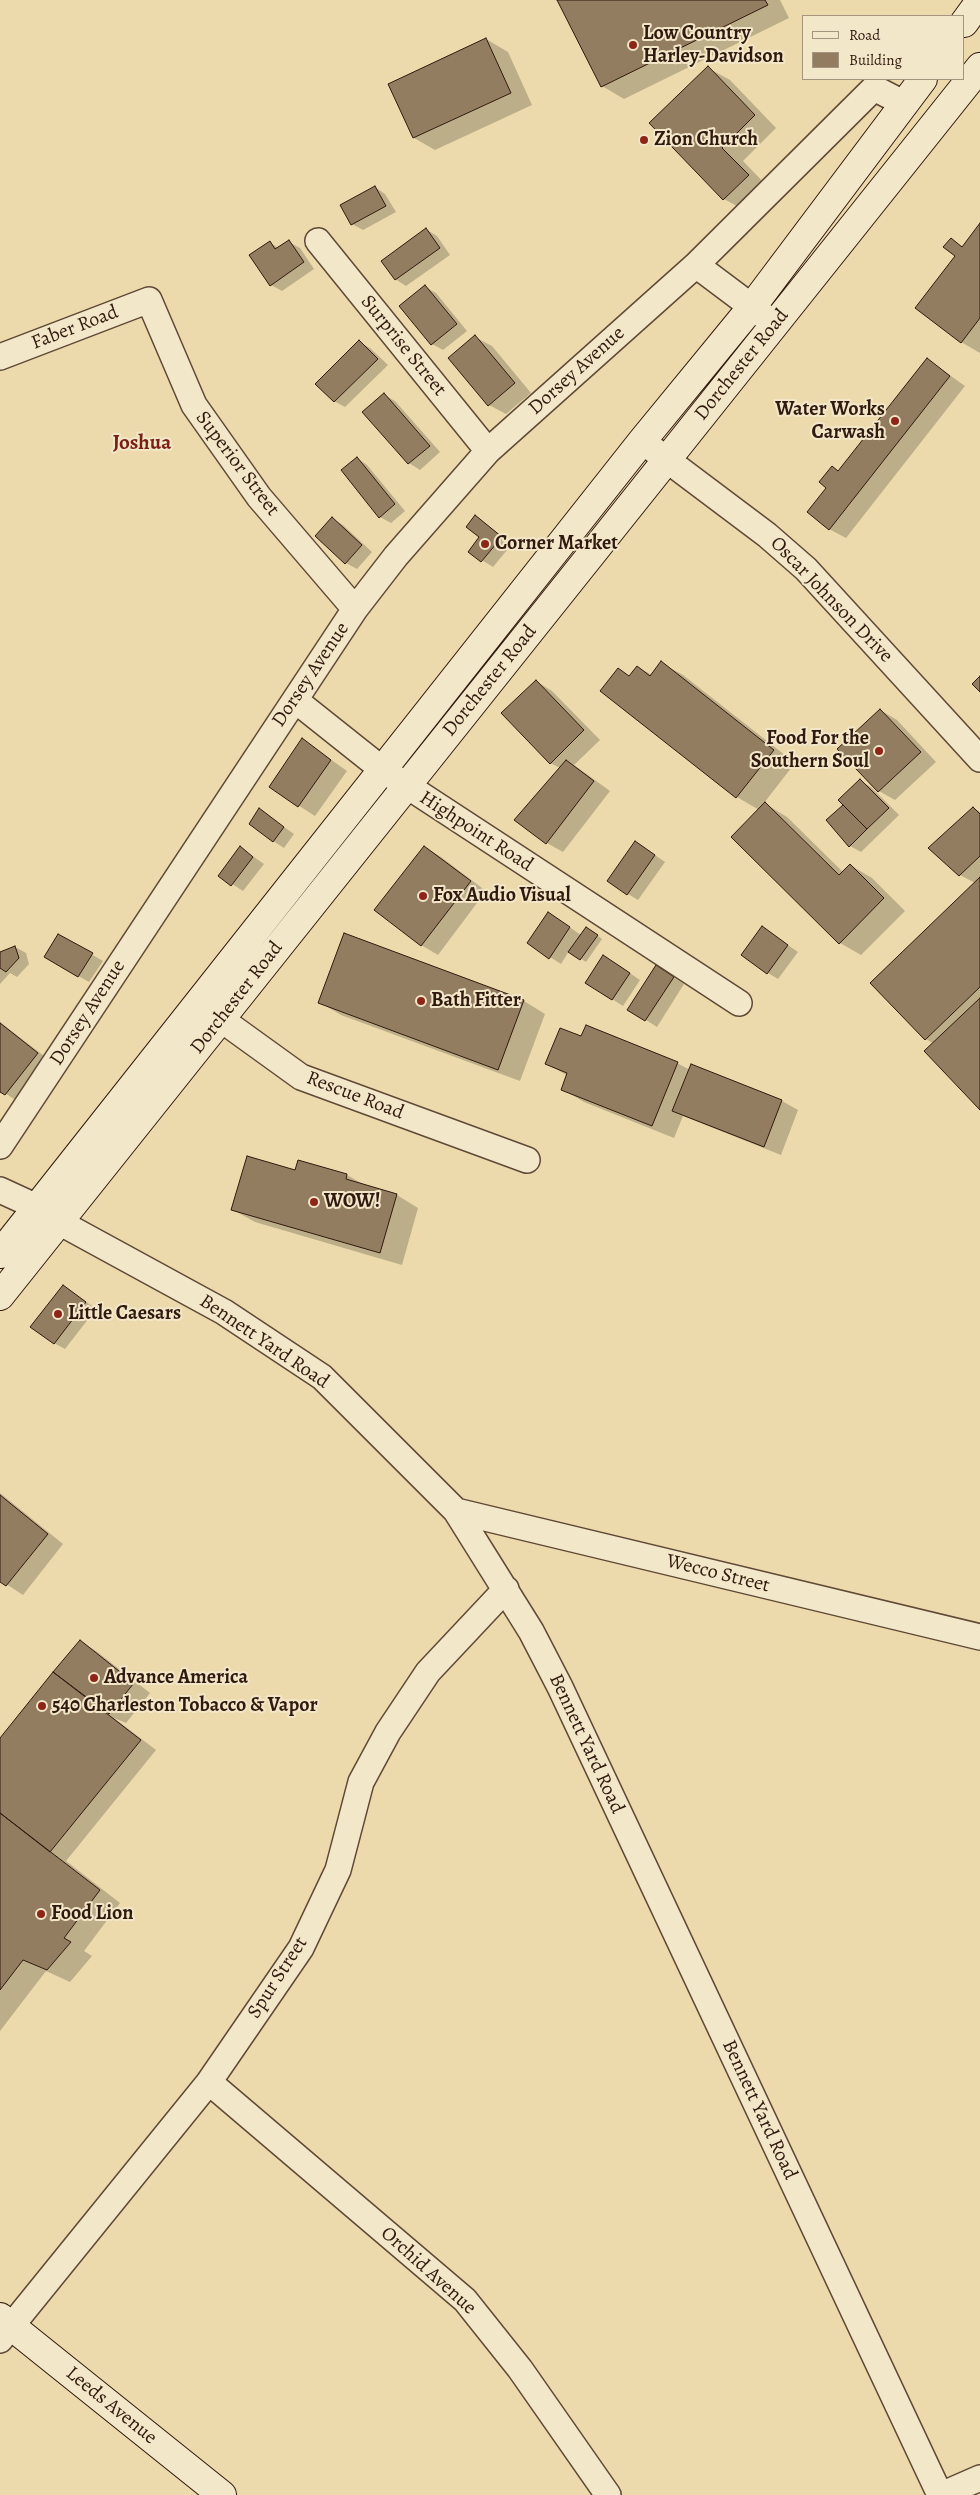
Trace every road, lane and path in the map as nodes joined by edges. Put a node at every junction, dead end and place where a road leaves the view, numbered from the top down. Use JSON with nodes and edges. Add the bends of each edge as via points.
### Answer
{"nodes":[{"id":1,"x":980,"y":1,"type":"edge"},
{"id":2,"x":965,"y":22,"type":"edge"},
{"id":3,"x":980,"y":67,"type":"edge"},
{"id":4,"x":922,"y":80,"type":"edge"},
{"id":5,"x":905,"y":104,"type":"junction"},
{"id":6,"x":318,"y":241,"type":"dead end"},
{"id":7,"x":696,"y":265,"type":"junction"},
{"id":8,"x":150,"y":300,"type":"joint"},
{"id":9,"x":752,"y":308,"type":"junction"},
{"id":10,"x":776,"y":323,"type":"junction"},
{"id":11,"x":0,"y":357,"type":"edge"},
{"id":12,"x":642,"y":441,"type":"junction"},
{"id":13,"x":488,"y":451,"type":"junction"},
{"id":14,"x":667,"y":459,"type":"junction"},
{"id":15,"x":355,"y":610,"type":"junction"},
{"id":16,"x":295,"y":700,"type":"junction"},
{"id":17,"x":980,"y":759,"type":"edge"},
{"id":18,"x":383,"y":770,"type":"junction"},
{"id":19,"x":406,"y":786,"type":"junction"},
{"id":20,"x":198,"y":1002,"type":"junction"},
{"id":21,"x":739,"y":1003,"type":"dead end"},
{"id":22,"x":221,"y":1019,"type":"junction"},
{"id":23,"x":0,"y":1146,"type":"edge"},
{"id":24,"x":527,"y":1160,"type":"dead end"},
{"id":25,"x":0,"y":1190,"type":"edge"},
{"id":26,"x":37,"y":1207,"type":"junction"},
{"id":27,"x":59,"y":1222,"type":"junction"},
{"id":28,"x":0,"y":1254,"type":"edge"},
{"id":29,"x":0,"y":1296,"type":"edge"},
{"id":30,"x":456,"y":1511,"type":"junction"},
{"id":31,"x":506,"y":1589,"type":"junction"},
{"id":32,"x":980,"y":1636,"type":"edge"},
{"id":33,"x":210,"y":2082,"type":"junction"},
{"id":34,"x":4,"y":2327,"type":"edge"},
{"id":35,"x":980,"y":2478,"type":"edge"},
{"id":36,"x":222,"y":2495,"type":"edge"},
{"id":37,"x":608,"y":2495,"type":"edge"},
{"id":38,"x":941,"y":2495,"type":"edge"}],
"edges":[{"from":1,"to":2,"type":"main road"},
{"from":3,"to":10,"type":"main road","name":"Dorchester Road"},
{"from":4,"to":5,"type":"main road","name":"Dorchester Road"},
{"from":5,"to":7,"type":"street","name":"Dorsey Avenue","via":[[874,88]]},
{"from":5,"to":9,"type":"main road","name":"Dorchester Road"},
{"from":6,"to":13,"type":"street","name":"Surprise Street"},
{"from":7,"to":9,"type":"street"},
{"from":7,"to":13,"type":"street","name":"Dorsey Avenue"},
{"from":8,"to":11,"type":"street","name":"Faber Road"},
{"from":8,"to":15,"type":"street","name":"Superior Street","via":[[194,405],[259,496]]},
{"from":9,"to":10,"type":"street"},
{"from":9,"to":12,"type":"main road","name":"Dorchester Road"},
{"from":10,"to":14,"type":"main road","name":"Dorchester Road"},
{"from":12,"to":14,"type":"street","name":"Oscar Johnson Drive"},
{"from":12,"to":18,"type":"main road","name":"Dorchester Road"},
{"from":13,"to":15,"type":"street","name":"Dorsey Avenue"},
{"from":14,"to":17,"type":"street","name":"Oscar Johnson Drive","via":[[806,569]]},
{"from":14,"to":19,"type":"main road","name":"Dorchester Road"},
{"from":15,"to":16,"type":"street","name":"Dorsey Avenue"},
{"from":16,"to":18,"type":"street","name":"Highpoint Road"},
{"from":16,"to":23,"type":"street","name":"Dorsey Avenue"},
{"from":18,"to":19,"type":"street","name":"Highpoint Road"},
{"from":18,"to":20,"type":"main road","name":"Dorchester Road"},
{"from":19,"to":21,"type":"street","name":"Highpoint Road"},
{"from":19,"to":22,"type":"main road","name":"Dorchester Road"},
{"from":20,"to":22,"type":"street","name":"Rescue Road"},
{"from":20,"to":26,"type":"main road","name":"Dorchester Road"},
{"from":22,"to":24,"type":"street","name":"Rescue Road","via":[[301,1077]]},
{"from":22,"to":27,"type":"main road","name":"Dorchester Road"},
{"from":25,"to":26,"type":"street","name":"Bennett Yard Road"},
{"from":26,"to":27,"type":"street","name":"Bennett Yard Road"},
{"from":26,"to":28,"type":"main road","name":"Dorchester Road"},
{"from":27,"to":29,"type":"main road","name":"Dorchester Road"},
{"from":27,"to":30,"type":"street","name":"Bennett Yard Road","via":[[224,1312],[322,1377]]},
{"from":30,"to":31,"type":"street","name":"Bennett Yard Road"},
{"from":30,"to":32,"type":"street","name":"Wecco Street"},
{"from":31,"to":33,"type":"street","name":"Spur Street","via":[[428,1672],[388,1732],[360,1782],[338,1870],[301,1948]]},
{"from":31,"to":38,"type":"street","name":"Bennett Yard Road","via":[[560,1686]]},
{"from":33,"to":34,"type":"street","name":"Spur Street"},
{"from":33,"to":37,"type":"street","name":"Orchid Avenue","via":[[465,2300],[520,2369]]},
{"from":34,"to":36,"type":"main road","name":"Leeds Avenue"},
{"from":35,"to":38,"type":"street"}]}
